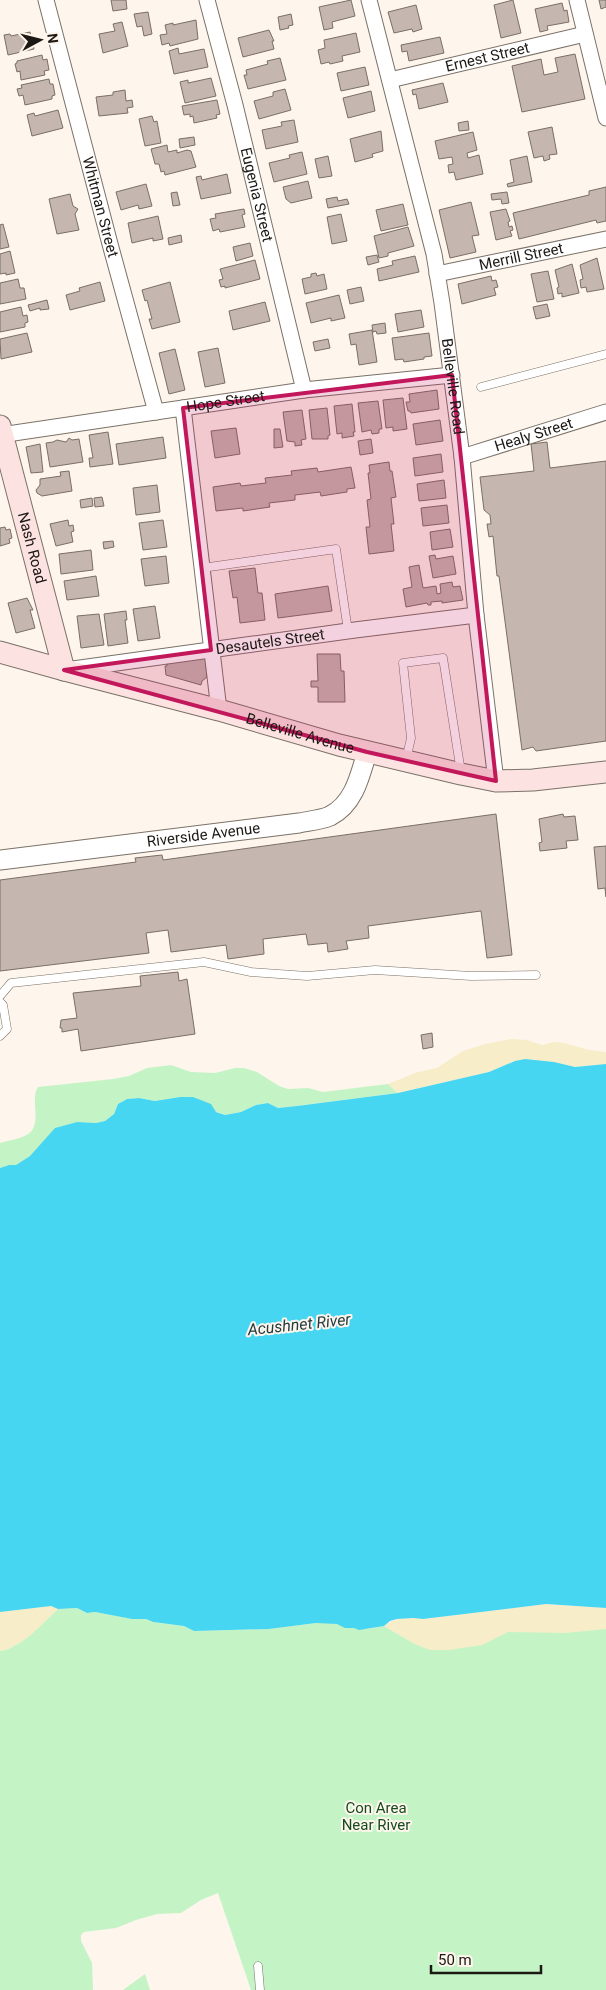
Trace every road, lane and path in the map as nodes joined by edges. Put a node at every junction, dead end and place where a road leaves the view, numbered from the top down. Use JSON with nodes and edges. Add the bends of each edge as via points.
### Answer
{"nodes":[{"id":1,"x":46,"y":0,"type":"edge"},
{"id":2,"x":207,"y":0,"type":"edge"},
{"id":3,"x":369,"y":0,"type":"edge"},
{"id":4,"x":577,"y":0,"type":"edge"},
{"id":5,"x":585,"y":34,"type":"junction"},
{"id":6,"x":390,"y":80,"type":"junction"},
{"id":7,"x":606,"y":118,"type":"edge"},
{"id":8,"x":606,"y":239,"type":"edge"},
{"id":9,"x":437,"y":274,"type":"junction"},
{"id":10,"x":606,"y":354,"type":"edge"},
{"id":11,"x":452,"y":375,"type":"junction"},
{"id":12,"x":481,"y":388,"type":"dead end"},
{"id":13,"x":304,"y":390,"type":"junction"},
{"id":14,"x":183,"y":408,"type":"junction"},
{"id":15,"x":156,"y":412,"type":"junction"},
{"id":16,"x":606,"y":412,"type":"edge"},
{"id":17,"x":1,"y":432,"type":"edge"},
{"id":18,"x":462,"y":456,"type":"junction"},
{"id":19,"x":202,"y":568,"type":"junction"},
{"id":20,"x":476,"y":615,"type":"junction"},
{"id":21,"x":348,"y":631,"type":"junction"},
{"id":22,"x":212,"y":650,"type":"junction"},
{"id":23,"x":0,"y":652,"type":"edge"},
{"id":24,"x":64,"y":670,"type":"junction"},
{"id":25,"x":219,"y":710,"type":"junction"},
{"id":26,"x":367,"y":752,"type":"junction"},
{"id":27,"x":405,"y":762,"type":"junction"},
{"id":28,"x":606,"y":772,"type":"edge"},
{"id":29,"x":462,"y":774,"type":"junction"},
{"id":30,"x":496,"y":781,"type":"junction"},
{"id":31,"x":0,"y":860,"type":"edge"},
{"id":32,"x":536,"y":975,"type":"dead end"},
{"id":33,"x":0,"y":996,"type":"edge"},
{"id":34,"x":0,"y":1002,"type":"edge"},
{"id":35,"x":0,"y":1036,"type":"edge"},
{"id":36,"x":258,"y":1966,"type":"dead end"},
{"id":37,"x":260,"y":1990,"type":"edge"}],
"edges":[{"from":1,"to":15,"type":"street","name":"Whitman Street"},
{"from":2,"to":13,"type":"street","name":"Eugenia Street"},
{"from":3,"to":6,"type":"street","name":"Belleville Road"},
{"from":4,"to":5,"type":"street"},
{"from":5,"to":6,"type":"street","name":"Ernest Street"},
{"from":5,"to":7,"type":"street"},
{"from":6,"to":9,"type":"street","name":"Belleville Road"},
{"from":8,"to":9,"type":"street","name":"Merrill Street"},
{"from":9,"to":11,"type":"street","name":"Belleville Road"},
{"from":10,"to":12,"type":"lane"},
{"from":11,"to":13,"type":"street","name":"Hope Street"},
{"from":11,"to":18,"type":"street","name":"Belleville Road"},
{"from":13,"to":14,"type":"street","name":"Hope Street"},
{"from":14,"to":15,"type":"street","name":"Hope Street"},
{"from":14,"to":19,"type":"street"},
{"from":15,"to":17,"type":"street","name":"Hope Street"},
{"from":16,"to":18,"type":"street","name":"Healy Street"},
{"from":17,"to":24,"type":"main road","name":"Nash Road"},
{"from":18,"to":20,"type":"street","name":"Belleville Road"},
{"from":19,"to":21,"type":"lane","via":[[336,549]]},
{"from":19,"to":22,"type":"street"},
{"from":20,"to":21,"type":"street","name":"Desautels Street"},
{"from":20,"to":30,"type":"street","name":"Belleville Road"},
{"from":21,"to":22,"type":"street","name":"Desautels Street"},
{"from":22,"to":24,"type":"street","name":"Desautels Street"},
{"from":22,"to":25,"type":"street"},
{"from":23,"to":24,"type":"main road","name":"Belleville Avenue"},
{"from":24,"to":25,"type":"main road","name":"Belleville Avenue"},
{"from":25,"to":26,"type":"main road","name":"Belleville Avenue"},
{"from":26,"to":27,"type":"main road","name":"Belleville Avenue"},
{"from":26,"to":31,"type":"street","name":"Riverside Avenue","via":[[360,777],[347,803],[330,816],[299,823]]},
{"from":27,"to":29,"type":"main road","name":"Belleville Avenue"},
{"from":27,"to":29,"type":"lane","via":[[411,738],[403,663],[443,658]]},
{"from":28,"to":30,"type":"main road","name":"Belleville Avenue"},
{"from":29,"to":30,"type":"main road","name":"Belleville Avenue"},
{"from":32,"to":33,"type":"lane","via":[[471,976],[375,970],[307,976],[251,972],[204,962],[11,983]]},
{"from":34,"to":35,"type":"lane","via":[[7,1029]]},
{"from":36,"to":37,"type":"lane"}]}
